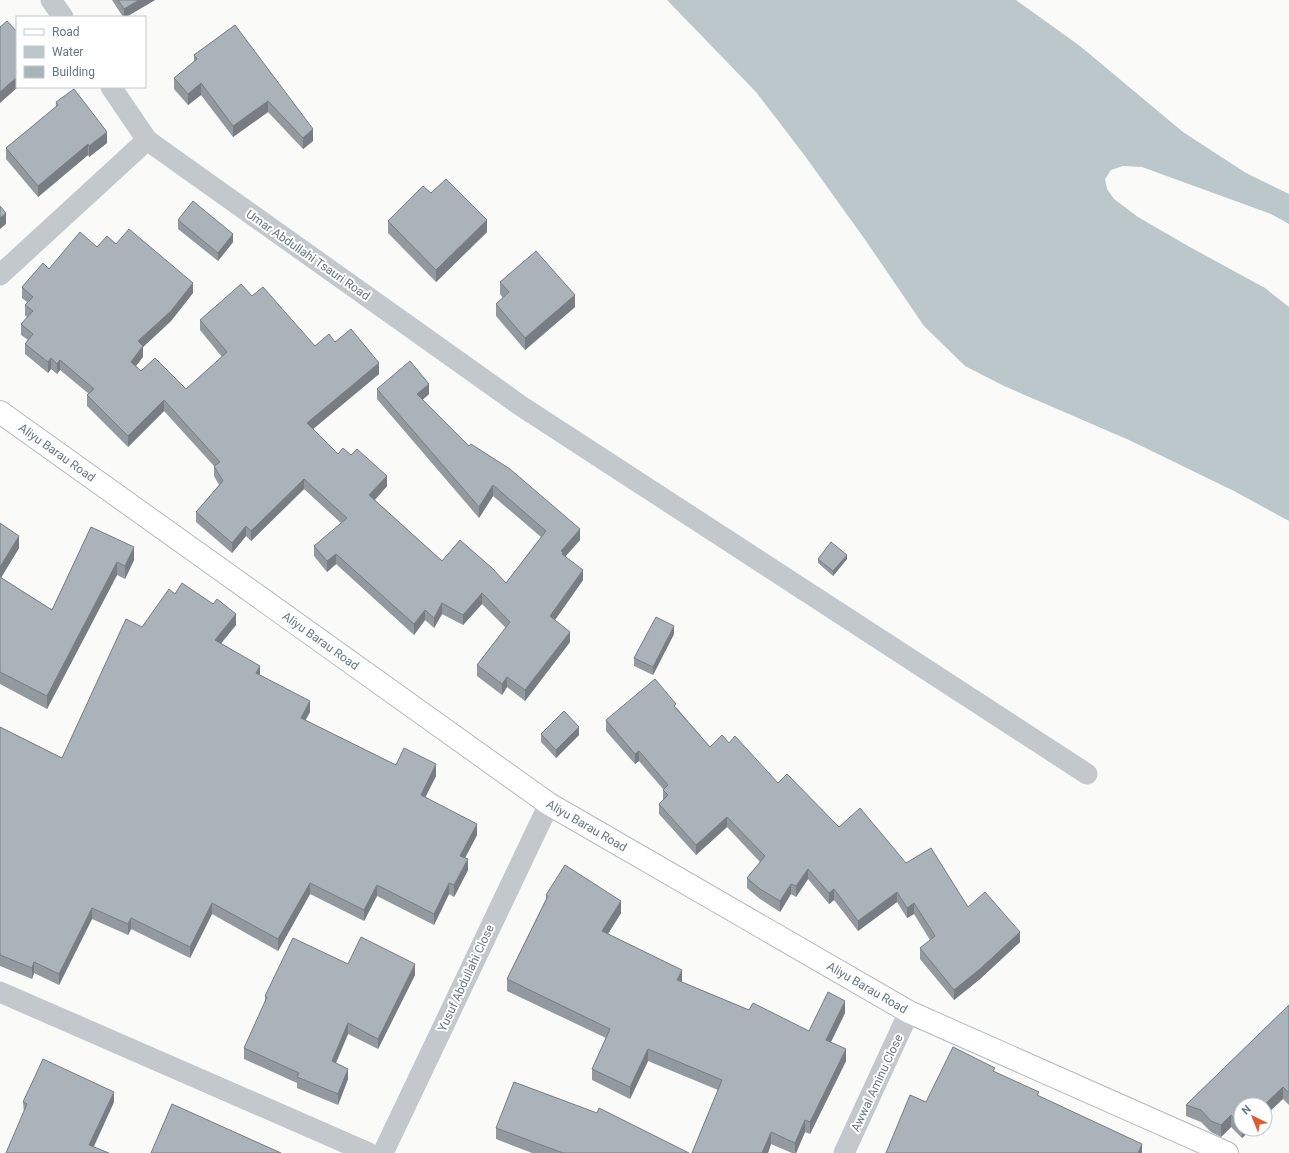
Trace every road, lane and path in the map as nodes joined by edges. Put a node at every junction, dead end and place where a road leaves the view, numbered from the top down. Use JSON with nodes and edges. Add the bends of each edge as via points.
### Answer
{"nodes":[{"id":1,"x":51,"y":0,"type":"edge"},
{"id":2,"x":62,"y":16,"type":"edge"},
{"id":3,"x":112,"y":88,"type":"edge"},
{"id":4,"x":147,"y":140,"type":"junction"},
{"id":5,"x":0,"y":275,"type":"edge"},
{"id":6,"x":0,"y":412,"type":"edge"},
{"id":7,"x":1087,"y":774,"type":"dead end"},
{"id":8,"x":548,"y":804,"type":"junction"},
{"id":9,"x":0,"y":992,"type":"edge"},
{"id":10,"x":909,"y":1012,"type":"junction"},
{"id":11,"x":369,"y":1153,"type":"edge"},
{"id":12,"x":383,"y":1153,"type":"edge"},
{"id":13,"x":844,"y":1153,"type":"edge"},
{"id":14,"x":1226,"y":1153,"type":"edge"}],
"edges":[{"from":1,"to":2,"type":"street"},
{"from":3,"to":4,"type":"street","name":"Umar Abdullahi Tsauri Road"},
{"from":4,"to":5,"type":"street"},
{"from":4,"to":7,"type":"street","name":"Umar Abdullahi Tsauri Road","via":[[521,406]]},
{"from":6,"to":8,"type":"street","name":"Aliyu Barau Road"},
{"from":8,"to":10,"type":"street","name":"Aliyu Barau Road"},
{"from":8,"to":12,"type":"street","name":"Yusuf Abdullahi Close"},
{"from":9,"to":11,"type":"street"},
{"from":10,"to":13,"type":"street","name":"Awwal Aminu Close"},
{"from":10,"to":14,"type":"street","name":"Aliyu Barau Road"}]}
